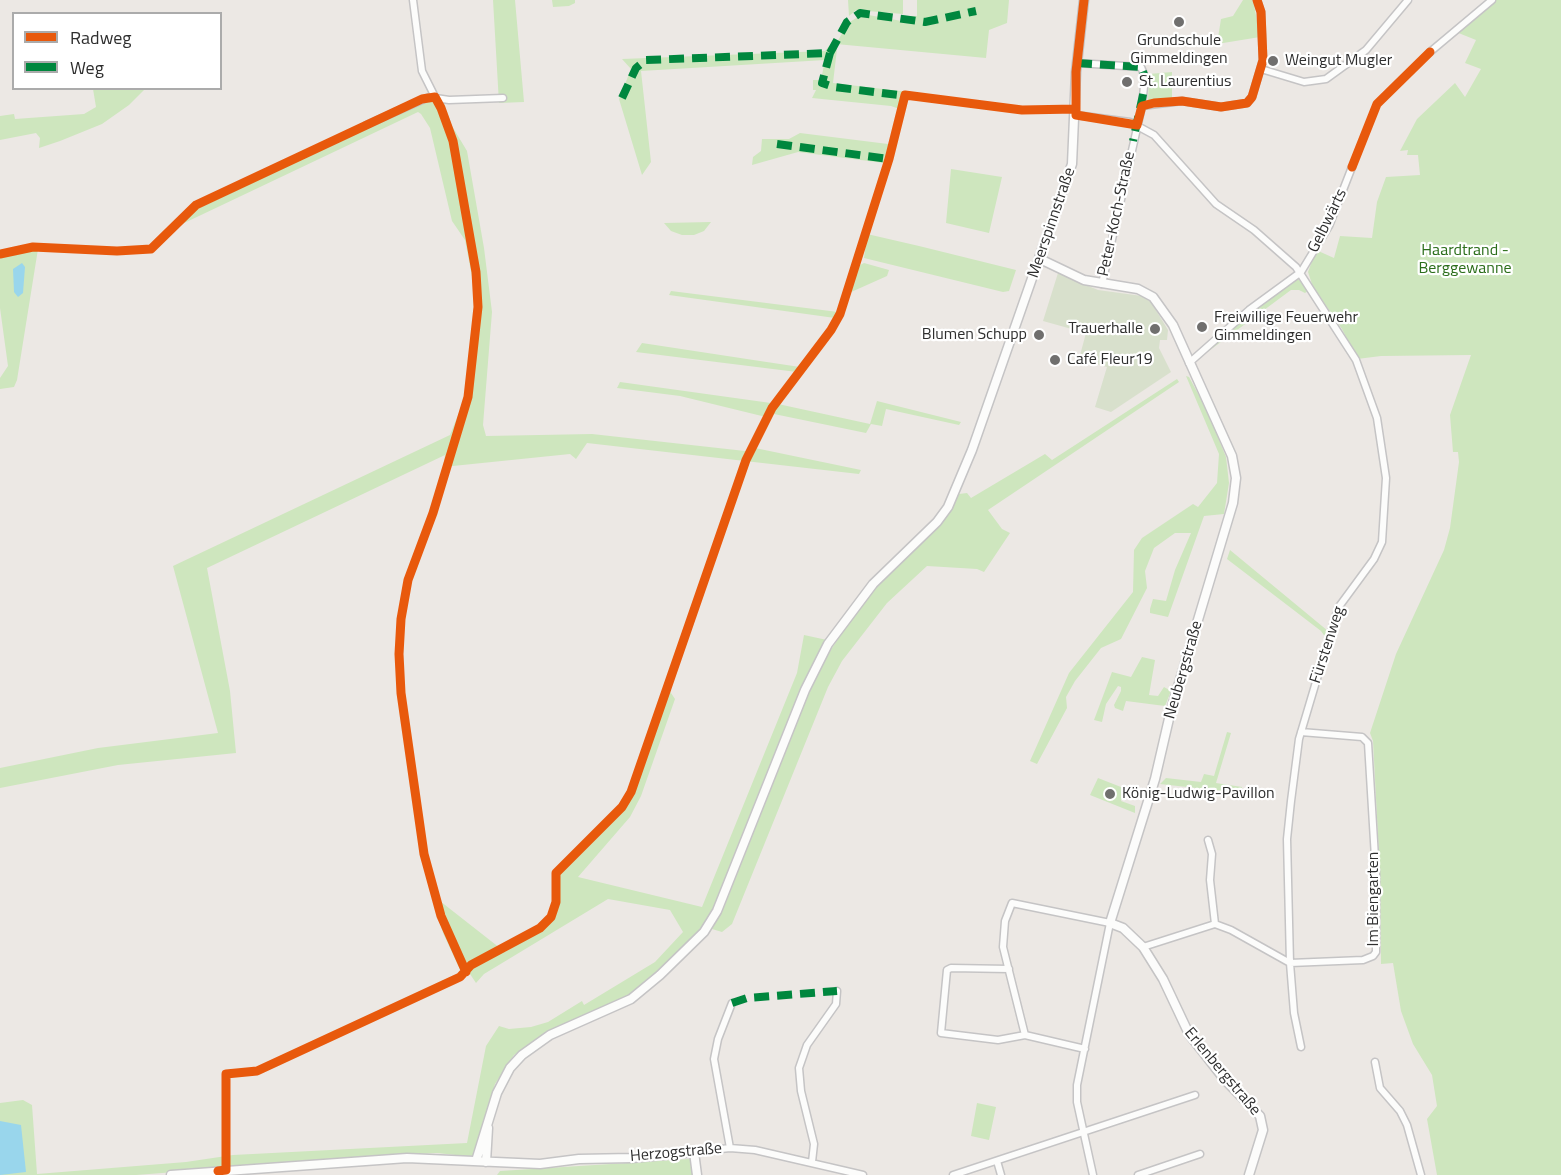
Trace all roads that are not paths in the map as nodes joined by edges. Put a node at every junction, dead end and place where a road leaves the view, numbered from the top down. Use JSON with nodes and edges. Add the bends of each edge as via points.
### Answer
{"nodes":[{"id":1,"x":413,"y":0,"type":"edge"},
{"id":2,"x":1084,"y":0,"type":"edge"},
{"id":3,"x":1257,"y":0,"type":"edge"},
{"id":4,"x":1408,"y":0,"type":"edge"},
{"id":5,"x":1492,"y":0,"type":"edge"},
{"id":6,"x":1430,"y":52,"type":"dead end"},
{"id":7,"x":1077,"y":63,"type":"junction"},
{"id":8,"x":1261,"y":69,"type":"junction"},
{"id":9,"x":435,"y":97,"type":"junction"},
{"id":10,"x":503,"y":98,"type":"dead end"},
{"id":11,"x":1142,"y":106,"type":"junction"},
{"id":12,"x":1076,"y":115,"type":"junction"},
{"id":13,"x":366,"y":125,"type":"dead end"},
{"id":14,"x":1137,"y":125,"type":"junction"},
{"id":15,"x":1352,"y":167,"type":"dead end"},
{"id":16,"x":1040,"y":259,"type":"junction"},
{"id":17,"x":1301,"y":272,"type":"junction"},
{"id":18,"x":1102,"y":285,"type":"junction"},
{"id":19,"x":1188,"y":364,"type":"junction"},
{"id":20,"x":1301,"y":732,"type":"junction"},
{"id":21,"x":1208,"y":840,"type":"dead end"},
{"id":22,"x":1110,"y":923,"type":"junction"},
{"id":23,"x":1215,"y":924,"type":"junction"},
{"id":24,"x":1143,"y":947,"type":"junction"},
{"id":25,"x":1290,"y":963,"type":"junction"},
{"id":26,"x":1009,"y":969,"type":"junction"},
{"id":27,"x":837,"y":991,"type":"dead end"},
{"id":28,"x":732,"y":1004,"type":"dead end"},
{"id":29,"x":1025,"y":1035,"type":"junction"},
{"id":30,"x":1301,"y":1047,"type":"dead end"},
{"id":31,"x":1085,"y":1049,"type":"junction"},
{"id":32,"x":1375,"y":1062,"type":"dead end"},
{"id":33,"x":1195,"y":1095,"type":"dead end"},
{"id":34,"x":488,"y":1127,"type":"junction"},
{"id":35,"x":1084,"y":1133,"type":"junction"},
{"id":36,"x":730,"y":1148,"type":"junction"},
{"id":37,"x":694,"y":1152,"type":"junction"},
{"id":38,"x":1200,"y":1154,"type":"dead end"},
{"id":39,"x":476,"y":1161,"type":"junction"},
{"id":40,"x":997,"y":1161,"type":"junction"},
{"id":41,"x":486,"y":1162,"type":"junction"},
{"id":42,"x":812,"y":1162,"type":"junction"},
{"id":43,"x":171,"y":1175,"type":"edge"},
{"id":44,"x":698,"y":1175,"type":"edge"},
{"id":45,"x":864,"y":1175,"type":"edge"},
{"id":46,"x":953,"y":1175,"type":"edge"},
{"id":47,"x":1001,"y":1175,"type":"edge"},
{"id":48,"x":1093,"y":1175,"type":"edge"},
{"id":49,"x":1138,"y":1175,"type":"edge"},
{"id":50,"x":1250,"y":1175,"type":"edge"},
{"id":51,"x":1421,"y":1175,"type":"edge"}],
"edges":[{"from":1,"to":9,"type":"street","via":[[422,71]]},
{"from":2,"to":7,"type":"street","name":"Meerspinnstraße"},
{"from":3,"to":8,"type":"street","via":[[1262,25]]},
{"from":4,"to":8,"type":"street","via":[[1366,50],[1326,80],[1304,82]]},
{"from":5,"to":6,"type":"street"},
{"from":7,"to":11,"type":"street","name":"Peter-Koch-Straße","via":[[1141,67],[1145,77]]},
{"from":7,"to":12,"type":"street","name":"Meerspinnstraße"},
{"from":8,"to":11,"type":"street","via":[[1250,100],[1243,105],[1182,101]]},
{"from":9,"to":10,"type":"street"},
{"from":9,"to":13,"type":"street","via":[[422,99]]},
{"from":11,"to":14,"type":"street","name":"Peter-Koch-Straße"},
{"from":12,"to":14,"type":"street"},
{"from":12,"to":16,"type":"street","name":"Meerspinnstraße","via":[[1072,164]]},
{"from":14,"to":17,"type":"street","name":"Fürstenweg","via":[[1159,138],[1216,204],[1263,237]]},
{"from":14,"to":18,"type":"street","name":"Peter-Koch-Straße"},
{"from":15,"to":17,"type":"street","name":"Gelbwärts","via":[[1329,226]]},
{"from":16,"to":18,"type":"street","name":"Neubergstraße"},
{"from":16,"to":34,"type":"street","name":"Meerspinnstraße","via":[[948,507],[865,592],[818,662],[710,923],[674,962],[631,999],[541,1040],[522,1055],[496,1093]]},
{"from":17,"to":19,"type":"street","via":[[1249,310]]},
{"from":17,"to":20,"type":"street","name":"Fürstenweg","via":[[1365,379],[1381,437],[1386,502],[1382,542],[1338,608]]},
{"from":18,"to":19,"type":"street","name":"Neubergstraße","via":[[1138,289],[1153,297],[1167,315]]},
{"from":19,"to":22,"type":"street","name":"Neubergstraße","via":[[1211,405],[1232,456],[1236,478],[1233,503]]},
{"from":20,"to":25,"type":"street","name":"Fürstenweg","via":[[1287,839]]},
{"from":20,"to":25,"type":"street","name":"Im Biengarten","via":[[1362,737],[1368,743],[1376,952],[1363,960]]},
{"from":21,"to":23,"type":"street","via":[[1212,849],[1210,880]]},
{"from":22,"to":24,"type":"street","name":"Erlenbergstraße","via":[[1124,928]]},
{"from":22,"to":26,"type":"street","via":[[1012,903],[1005,921],[1003,947]]},
{"from":22,"to":31,"type":"street","name":"Neubergstraße"},
{"from":23,"to":24,"type":"street"},
{"from":23,"to":25,"type":"street"},
{"from":24,"to":50,"type":"street","name":"Erlenbergstraße","via":[[1189,1034],[1262,1121],[1262,1137]]},
{"from":25,"to":30,"type":"street","name":"Fürstenweg"},
{"from":26,"to":29,"type":"street"},
{"from":26,"to":29,"type":"street","via":[[948,969],[940,1029],[944,1034],[998,1040]]},
{"from":27,"to":42,"type":"street","via":[[836,1004],[807,1045],[799,1068],[814,1144]]},
{"from":28,"to":36,"type":"street","via":[[714,1059]]},
{"from":29,"to":31,"type":"street"},
{"from":31,"to":35,"type":"street","name":"Neubergstraße","via":[[1077,1094]]},
{"from":32,"to":51,"type":"street","via":[[1380,1088],[1407,1125]]},
{"from":33,"to":35,"type":"street"},
{"from":34,"to":39,"type":"street"},
{"from":34,"to":41,"type":"street"},
{"from":35,"to":40,"type":"street"},
{"from":35,"to":48,"type":"street","name":"Neubergstraße"},
{"from":36,"to":37,"type":"street","name":"Herzogstraße"},
{"from":36,"to":42,"type":"street","name":"Herzogstraße"},
{"from":37,"to":41,"type":"street","name":"Herzogstraße","via":[[540,1164]]},
{"from":37,"to":44,"type":"street"},
{"from":38,"to":49,"type":"street"},
{"from":39,"to":41,"type":"street","name":"Herzogstraße"},
{"from":39,"to":43,"type":"street","name":"Herzogstraße","via":[[417,1158]]},
{"from":40,"to":46,"type":"street"},
{"from":40,"to":47,"type":"street"},
{"from":42,"to":45,"type":"street","name":"Herzogstraße"}]}
